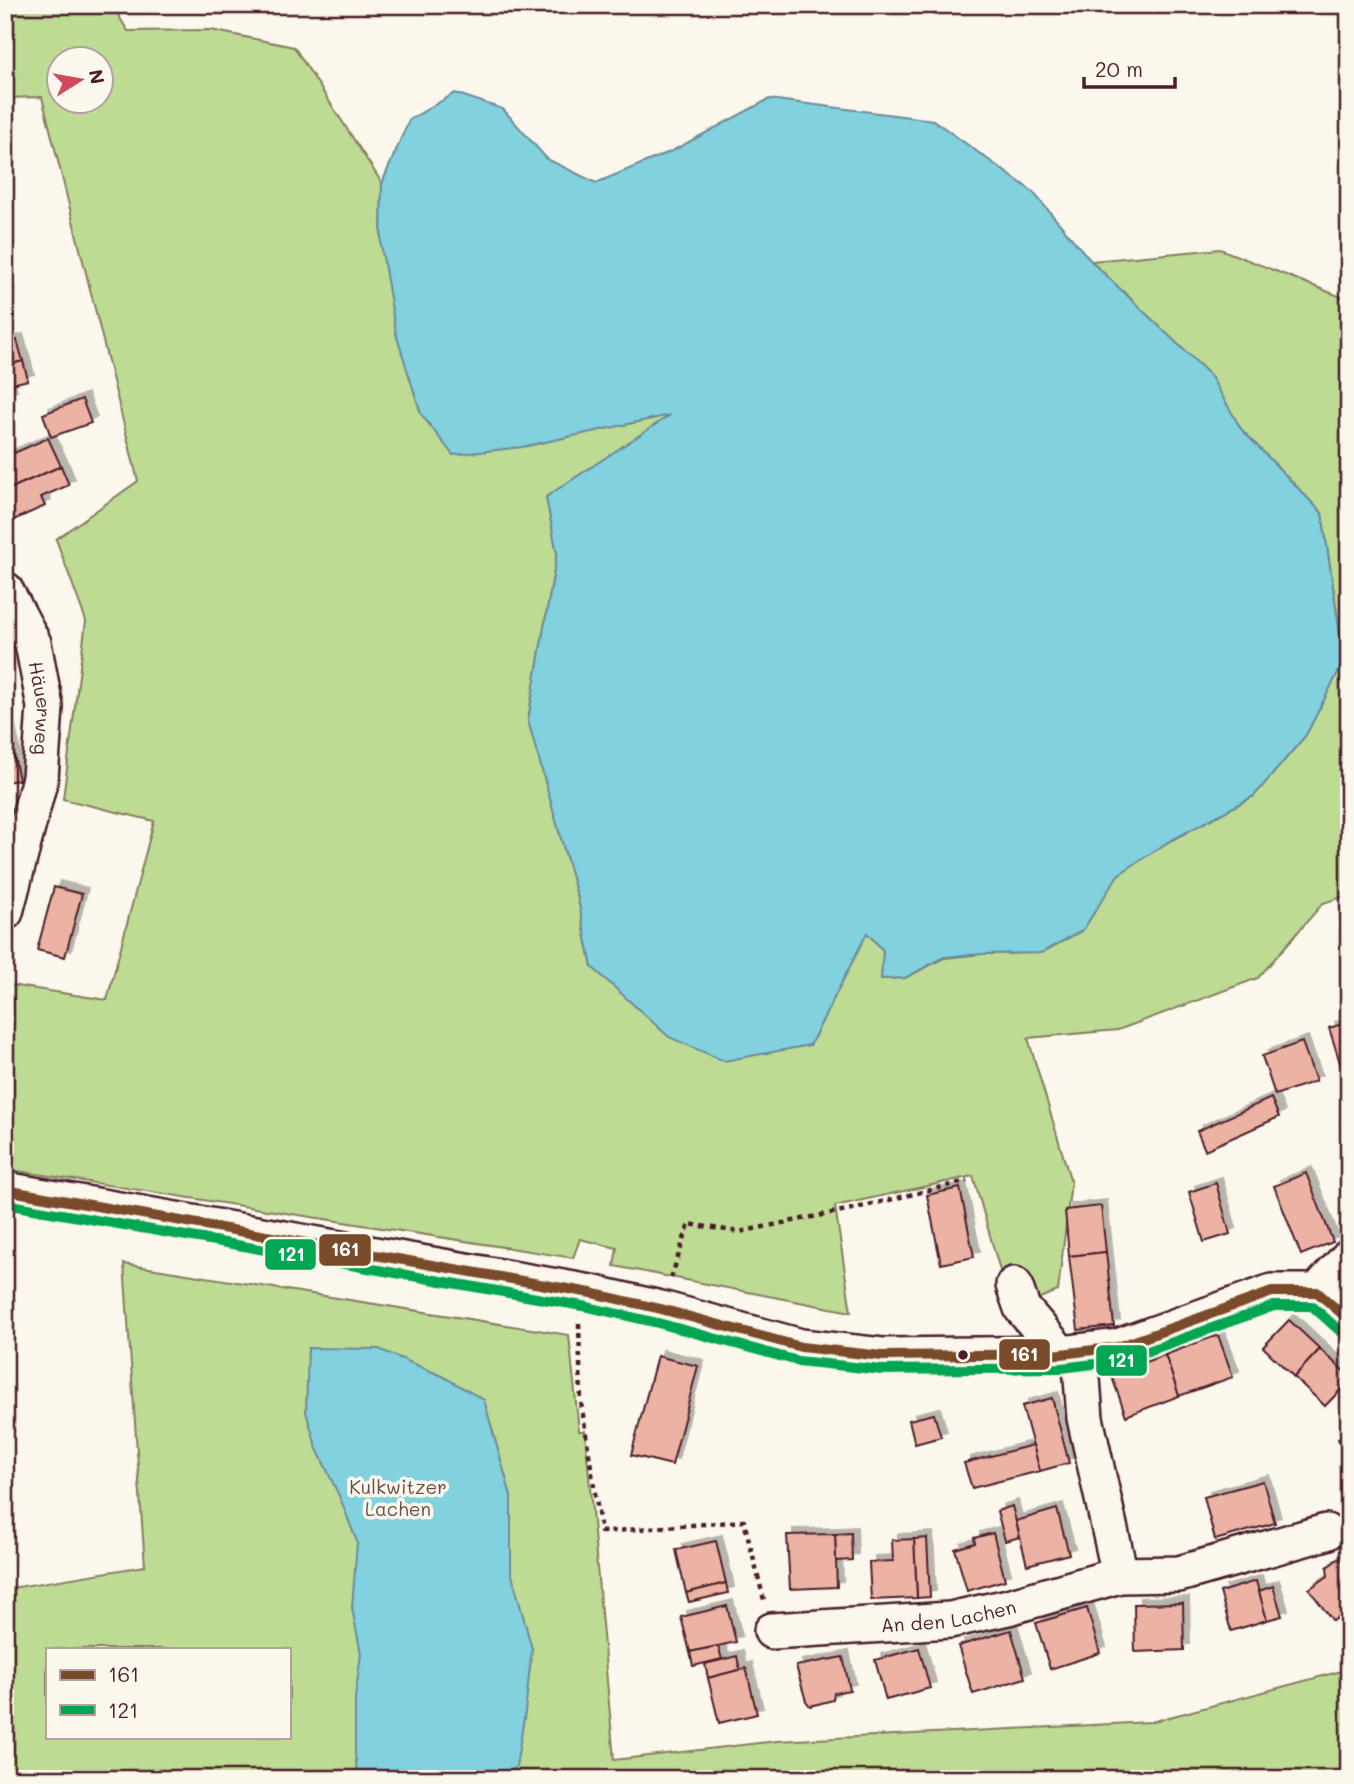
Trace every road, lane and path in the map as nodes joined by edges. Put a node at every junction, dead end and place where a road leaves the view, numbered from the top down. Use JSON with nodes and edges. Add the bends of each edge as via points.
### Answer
{"nodes":[{"id":1,"x":5,"y":590,"type":"edge"},
{"id":2,"x":19,"y":647,"type":"edge"},
{"id":3,"x":5,"y":912,"type":"edge"},
{"id":4,"x":967,"y":1181,"type":"dead end"},
{"id":5,"x":5,"y":1190,"type":"edge"},
{"id":6,"x":1349,"y":1256,"type":"edge"},
{"id":7,"x":1014,"y":1285,"type":"dead end"},
{"id":8,"x":578,"y":1290,"type":"junction"},
{"id":9,"x":1317,"y":1292,"type":"junction"},
{"id":10,"x":661,"y":1309,"type":"junction"},
{"id":11,"x":1349,"y":1320,"type":"edge"},
{"id":12,"x":1070,"y":1353,"type":"junction"},
{"id":13,"x":1326,"y":1532,"type":"dead end"},
{"id":14,"x":1120,"y":1575,"type":"junction"},
{"id":15,"x":772,"y":1631,"type":"joint"}],
"edges":[{"from":1,"to":2,"type":"street","name":"Häuerweg"},
{"from":2,"to":3,"type":"street","name":"Häuerweg","via":[[45,707],[40,778]]},
{"from":4,"to":10,"type":"path","via":[[739,1232],[689,1224]]},
{"from":5,"to":8,"type":"street"},
{"from":6,"to":9,"type":"street"},
{"from":7,"to":12,"type":"street","via":[[1023,1308]]},
{"from":8,"to":10,"type":"street"},
{"from":8,"to":15,"type":"path","via":[[581,1402],[601,1532],[744,1521]]},
{"from":9,"to":11,"type":"street"},
{"from":9,"to":12,"type":"street","via":[[1272,1292],[1118,1347]]},
{"from":10,"to":12,"type":"street","via":[[801,1347],[895,1356]]},
{"from":12,"to":14,"type":"street"},
{"from":13,"to":14,"type":"street","name":"An den Lachen","via":[[1179,1574]]},
{"from":14,"to":15,"type":"street","name":"An den Lachen","via":[[950,1620]]}]}
